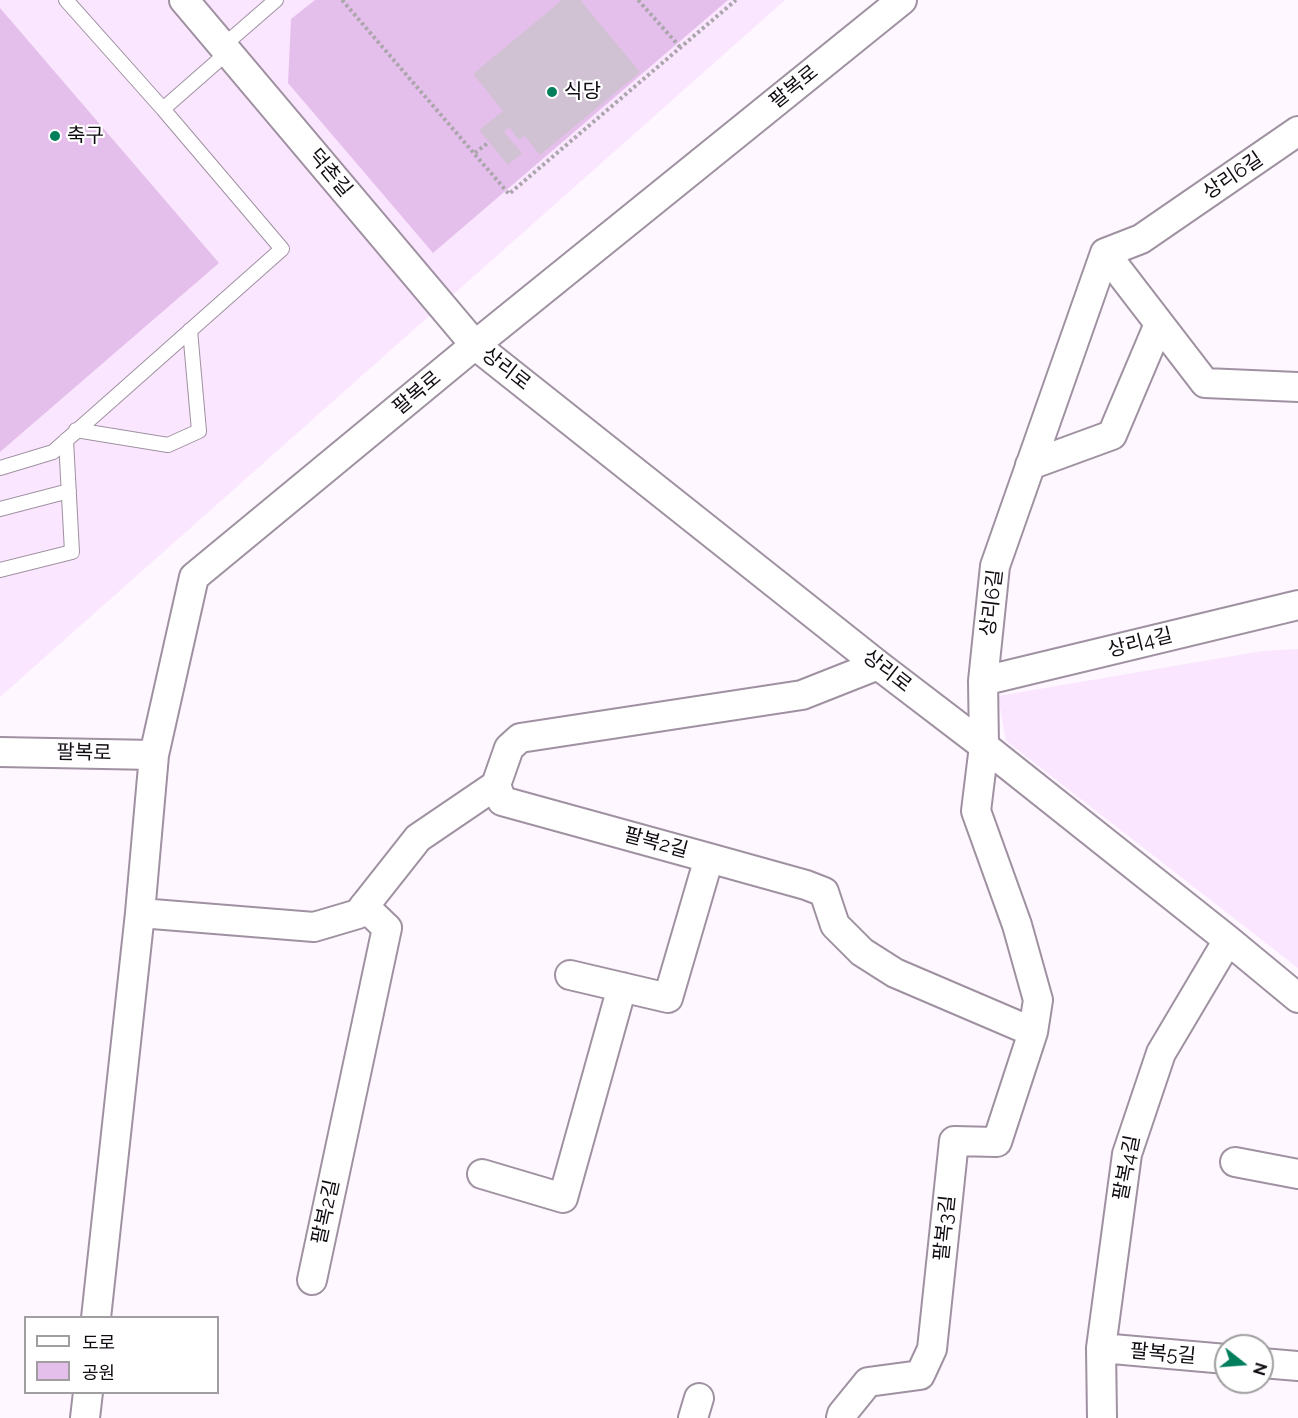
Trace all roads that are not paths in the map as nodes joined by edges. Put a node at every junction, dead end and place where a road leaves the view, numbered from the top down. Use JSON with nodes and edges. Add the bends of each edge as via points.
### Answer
{"nodes":[{"id":1,"x":66,"y":0,"type":"edge"},
{"id":2,"x":184,"y":0,"type":"edge"},
{"id":3,"x":276,"y":0,"type":"edge"},
{"id":4,"x":902,"y":0,"type":"edge"},
{"id":5,"x":225,"y":49,"type":"junction"},
{"id":6,"x":163,"y":109,"type":"junction"},
{"id":7,"x":1298,"y":131,"type":"edge"},
{"id":8,"x":1105,"y":253,"type":"junction"},
{"id":9,"x":1159,"y":324,"type":"junction"},
{"id":10,"x":190,"y":330,"type":"junction"},
{"id":11,"x":475,"y":345,"type":"junction"},
{"id":12,"x":1291,"y":387,"type":"edge"},
{"id":13,"x":71,"y":435,"type":"junction"},
{"id":14,"x":1030,"y":465,"type":"junction"},
{"id":15,"x":0,"y":468,"type":"edge"},
{"id":16,"x":69,"y":491,"type":"junction"},
{"id":17,"x":0,"y":509,"type":"edge"},
{"id":18,"x":0,"y":570,"type":"edge"},
{"id":19,"x":1298,"y":605,"type":"edge"},
{"id":20,"x":878,"y":665,"type":"junction"},
{"id":21,"x":983,"y":681,"type":"junction"},
{"id":22,"x":984,"y":746,"type":"junction"},
{"id":23,"x":0,"y":752,"type":"edge"},
{"id":24,"x":154,"y":755,"type":"junction"},
{"id":25,"x":496,"y":785,"type":"junction"},
{"id":26,"x":710,"y":858,"type":"junction"},
{"id":27,"x":364,"y":906,"type":"junction"},
{"id":28,"x":140,"y":914,"type":"junction"},
{"id":29,"x":1228,"y":939,"type":"junction"},
{"id":30,"x":570,"y":975,"type":"dead end"},
{"id":31,"x":622,"y":987,"type":"junction"},
{"id":32,"x":1298,"y":999,"type":"edge"},
{"id":33,"x":1032,"y":1032,"type":"junction"},
{"id":34,"x":1235,"y":1162,"type":"dead end"},
{"id":35,"x":482,"y":1174,"type":"dead end"},
{"id":36,"x":1298,"y":1174,"type":"edge"},
{"id":37,"x":312,"y":1281,"type":"dead end"},
{"id":38,"x":96,"y":1316,"type":"edge"},
{"id":39,"x":1101,"y":1348,"type":"junction"},
{"id":40,"x":1214,"y":1358,"type":"edge"},
{"id":41,"x":1274,"y":1364,"type":"edge"},
{"id":42,"x":1298,"y":1366,"type":"edge"},
{"id":43,"x":88,"y":1394,"type":"edge"},
{"id":44,"x":842,"y":1416,"type":"edge"},
{"id":45,"x":86,"y":1418,"type":"edge"},
{"id":46,"x":1102,"y":1418,"type":"edge"}],
"edges":[{"from":1,"to":6,"type":"lane"},
{"from":2,"to":5,"type":"street","name":"덕촌길"},
{"from":3,"to":5,"type":"lane"},
{"from":4,"to":11,"type":"street","name":"팔복로"},
{"from":5,"to":6,"type":"lane"},
{"from":5,"to":11,"type":"street","name":"덕촌길"},
{"from":6,"to":10,"type":"lane","via":[[282,249]]},
{"from":7,"to":8,"type":"street","name":"상리6길","via":[[1141,239]]},
{"from":8,"to":9,"type":"street"},
{"from":8,"to":14,"type":"street","name":"상리6길"},
{"from":9,"to":12,"type":"street","via":[[1205,383]]},
{"from":9,"to":14,"type":"street","via":[[1112,435]]},
{"from":10,"to":13,"type":"lane"},
{"from":10,"to":13,"type":"lane","via":[[199,431],[168,445]]},
{"from":11,"to":20,"type":"street","name":"상리로"},
{"from":11,"to":24,"type":"street","name":"팔복로","via":[[194,577]]},
{"from":13,"to":15,"type":"lane","via":[[52,452]]},
{"from":13,"to":16,"type":"lane"},
{"from":14,"to":21,"type":"street","name":"상리6길","via":[[995,566]]},
{"from":16,"to":17,"type":"lane"},
{"from":16,"to":18,"type":"lane","via":[[72,552]]},
{"from":19,"to":21,"type":"street","name":"상리4길"},
{"from":20,"to":22,"type":"street","name":"상리로"},
{"from":20,"to":25,"type":"street","via":[[802,695],[520,738],[509,748]]},
{"from":21,"to":22,"type":"street","name":"상리6길"},
{"from":22,"to":29,"type":"street","name":"상리로"},
{"from":22,"to":33,"type":"street","name":"팔복3길","via":[[976,811],[1017,925],[1038,1000]]},
{"from":23,"to":24,"type":"street","name":"팔복로"},
{"from":24,"to":28,"type":"street"},
{"from":25,"to":26,"type":"street","name":"팔복2길","via":[[502,801]]},
{"from":25,"to":27,"type":"street","via":[[418,837]]},
{"from":26,"to":31,"type":"street","name":"팔복2길","via":[[668,998]]},
{"from":26,"to":33,"type":"street","via":[[824,892],[834,925],[862,952],[895,974]]},
{"from":27,"to":28,"type":"street","via":[[358,914],[314,927]]},
{"from":27,"to":37,"type":"street","name":"팔복2길","via":[[387,928]]},
{"from":28,"to":38,"type":"street"},
{"from":29,"to":32,"type":"street","name":"상리로"},
{"from":29,"to":39,"type":"street","name":"팔복4길","via":[[1161,1053],[1126,1154]]},
{"from":30,"to":31,"type":"street","name":"팔복2길"},
{"from":31,"to":35,"type":"street","via":[[563,1198]]},
{"from":33,"to":44,"type":"street","name":"팔복3길","via":[[997,1142],[954,1141],[932,1349],[920,1375],[868,1382]]},
{"from":34,"to":36,"type":"street"},
{"from":39,"to":40,"type":"street","name":"팔복5길"},
{"from":39,"to":46,"type":"street","name":"팔복4길"},
{"from":41,"to":42,"type":"street"},
{"from":43,"to":45,"type":"street"}]}
